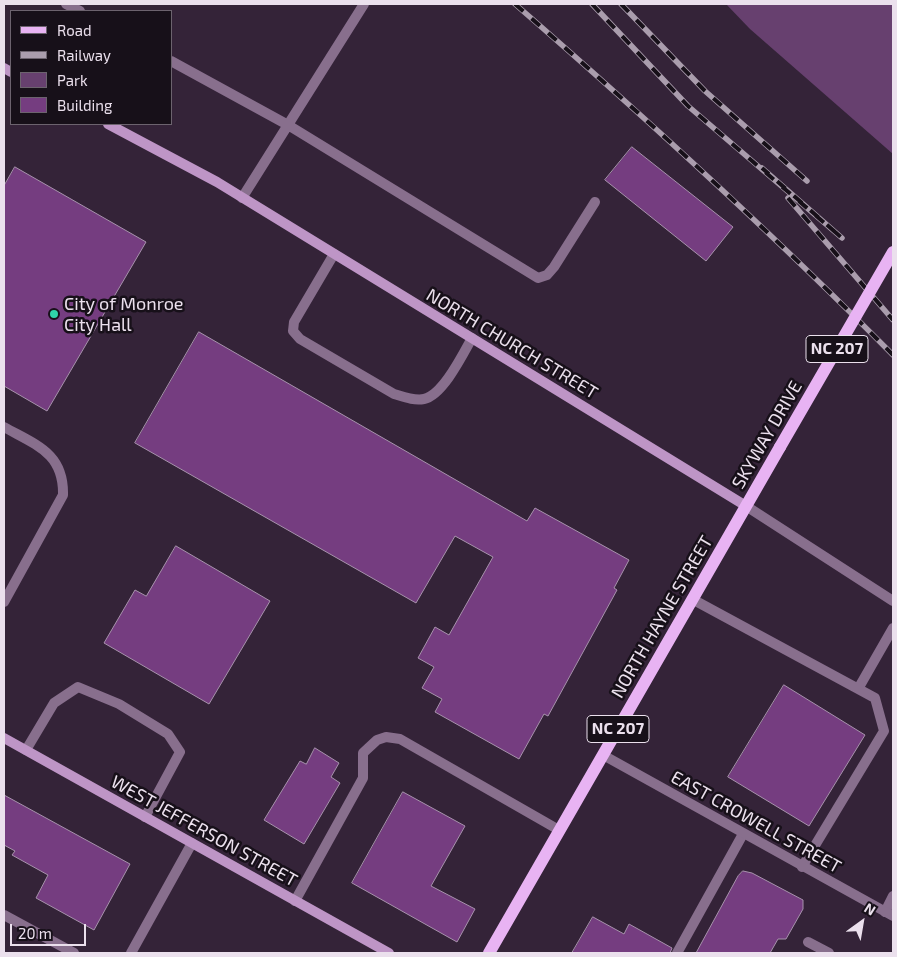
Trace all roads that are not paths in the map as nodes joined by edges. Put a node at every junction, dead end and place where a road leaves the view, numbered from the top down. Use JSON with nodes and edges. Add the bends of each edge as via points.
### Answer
{"nodes":[{"id":1,"x":66,"y":4,"type":"edge"},
{"id":2,"x":364,"y":4,"type":"edge"},
{"id":3,"x":78,"y":10,"type":"edge"},
{"id":4,"x":172,"y":62,"type":"edge"},
{"id":5,"x":110,"y":125,"type":"edge"},
{"id":6,"x":288,"y":125,"type":"junction"},
{"id":7,"x":242,"y":198,"type":"junction"},
{"id":8,"x":595,"y":202,"type":"dead end"},
{"id":9,"x":893,"y":252,"type":"edge"},
{"id":10,"x":334,"y":254,"type":"junction"},
{"id":11,"x":472,"y":338,"type":"junction"},
{"id":12,"x":4,"y":427,"type":"edge"},
{"id":13,"x":746,"y":506,"type":"junction"},
{"id":14,"x":692,"y":599,"type":"junction"},
{"id":15,"x":893,"y":601,"type":"edge"},
{"id":16,"x":4,"y":602,"type":"edge"},
{"id":17,"x":893,"y":628,"type":"edge"},
{"id":18,"x":858,"y":689,"type":"junction"},
{"id":19,"x":4,"y":738,"type":"edge"},
{"id":20,"x":26,"y":750,"type":"junction"},
{"id":21,"x":603,"y":755,"type":"junction"},
{"id":22,"x":145,"y":817,"type":"junction"},
{"id":23,"x":559,"y":830,"type":"junction"},
{"id":24,"x":743,"y":834,"type":"junction"},
{"id":25,"x":192,"y":843,"type":"junction"},
{"id":26,"x":802,"y":867,"type":"junction"},
{"id":27,"x":893,"y":896,"type":"edge"},
{"id":28,"x":295,"y":901,"type":"junction"},
{"id":29,"x":889,"y":914,"type":"edge"},
{"id":30,"x":4,"y":915,"type":"edge"},
{"id":31,"x":808,"y":942,"type":"dead end"},
{"id":32,"x":74,"y":953,"type":"edge"},
{"id":33,"x":131,"y":953,"type":"edge"},
{"id":34,"x":389,"y":953,"type":"edge"},
{"id":35,"x":489,"y":953,"type":"edge"},
{"id":36,"x":677,"y":953,"type":"edge"},
{"id":37,"x":828,"y":953,"type":"edge"}],
"edges":[{"from":1,"to":3,"type":"street"},
{"from":2,"to":6,"type":"street"},
{"from":4,"to":6,"type":"street"},
{"from":5,"to":7,"type":"main road","name":"NORTH CHURCH STREET"},
{"from":6,"to":7,"type":"street"},
{"from":6,"to":8,"type":"street","via":[[538,278],[547,275],[554,267]]},
{"from":7,"to":10,"type":"main road","name":"NORTH CHURCH STREET"},
{"from":9,"to":13,"type":"main road","name":"SKYWAY DRIVE","number":"NC 207","bridge":true},
{"from":10,"to":11,"type":"main road","name":"NORTH CHURCH STREET"},
{"from":10,"to":11,"type":"street","via":[[294,322],[293,331],[300,339],[394,394],[423,399],[438,390]]},
{"from":11,"to":13,"type":"main road","name":"NORTH CHURCH STREET"},
{"from":12,"to":16,"type":"street","via":[[45,450],[55,460],[64,478],[63,495]]},
{"from":13,"to":14,"type":"main road","name":"NORTH HAYNE STREET","number":"NC 207"},
{"from":13,"to":15,"type":"street","name":"NORTH CHURCH STREET"},
{"from":14,"to":18,"type":"street"},
{"from":14,"to":21,"type":"main road","name":"NORTH HAYNE STREET","number":"NC 207"},
{"from":17,"to":18,"type":"street"},
{"from":18,"to":26,"type":"street","via":[[875,698],[884,731]]},
{"from":19,"to":20,"type":"main road","name":"WEST JEFFERSON STREET"},
{"from":20,"to":22,"type":"main road","name":"WEST JEFFERSON STREET"},
{"from":20,"to":22,"type":"street","via":[[54,703],[78,687],[119,704],[168,734],[180,752]]},
{"from":21,"to":23,"type":"main road","name":"NORTH HAYNE STREET","number":"NC 207"},
{"from":21,"to":24,"type":"street","name":"EAST CROWELL STREET"},
{"from":22,"to":25,"type":"main road","name":"WEST JEFFERSON STREET"},
{"from":23,"to":28,"type":"street","via":[[400,739],[386,737],[370,745],[363,753],[363,778]]},
{"from":23,"to":35,"type":"main road","name":"NORTH HAYNE STREET","number":"NC 207"},
{"from":24,"to":26,"type":"street","name":"EAST CROWELL STREET"},
{"from":24,"to":36,"type":"street"},
{"from":25,"to":28,"type":"main road","name":"WEST JEFFERSON STREET"},
{"from":25,"to":33,"type":"street"},
{"from":26,"to":29,"type":"street","name":"EAST CROWELL STREET"},
{"from":27,"to":29,"type":"street"},
{"from":28,"to":34,"type":"main road","name":"WEST JEFFERSON STREET"},
{"from":30,"to":32,"type":"street"},
{"from":31,"to":37,"type":"street"}]}
